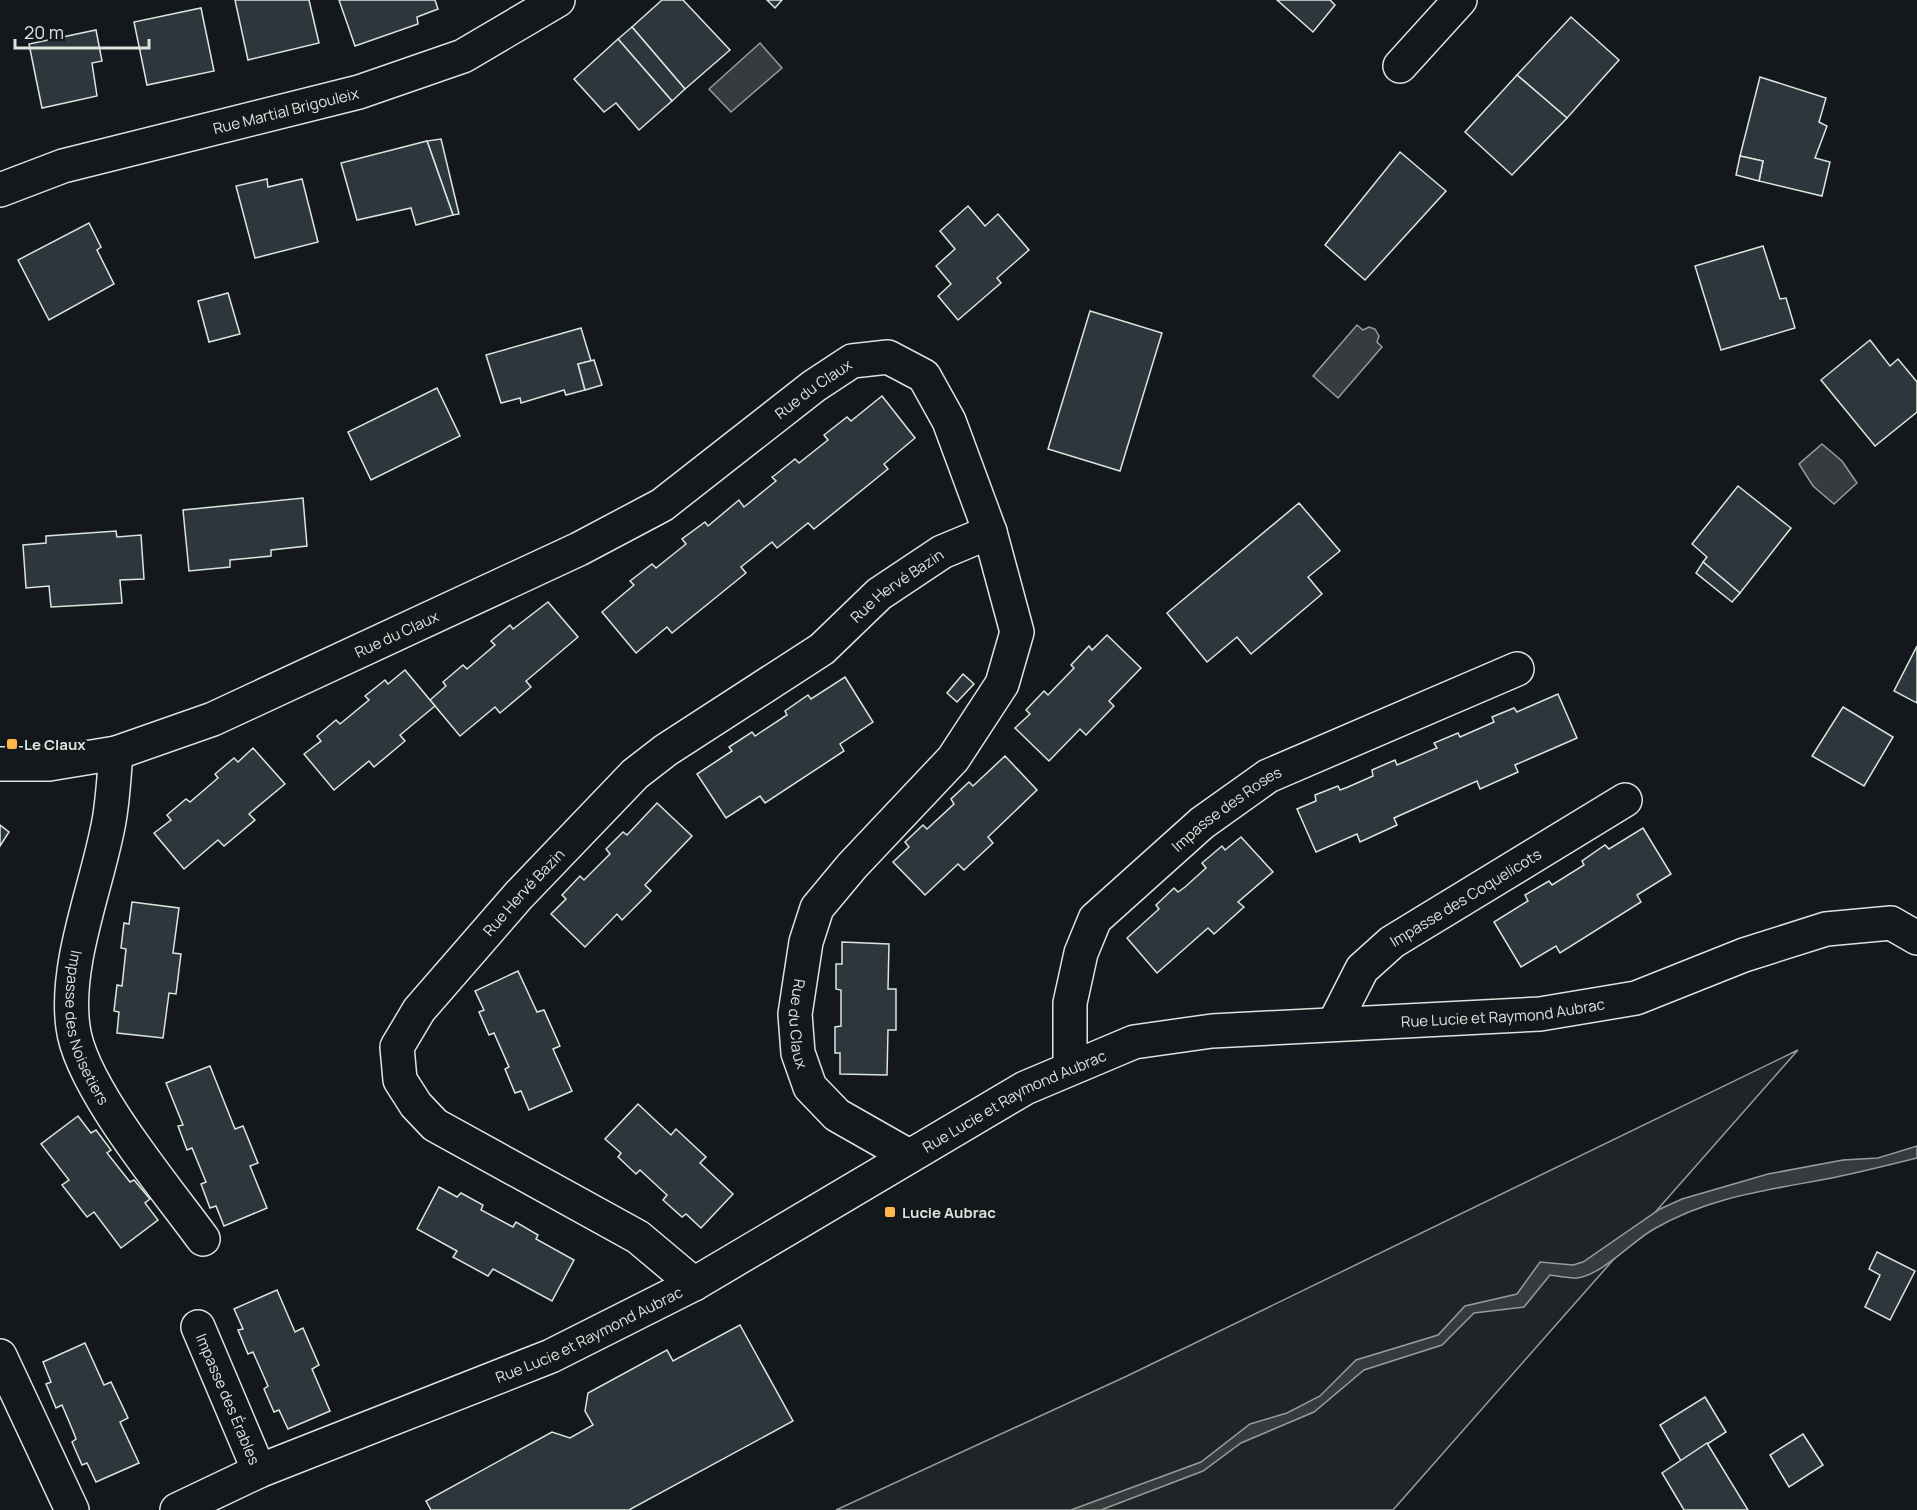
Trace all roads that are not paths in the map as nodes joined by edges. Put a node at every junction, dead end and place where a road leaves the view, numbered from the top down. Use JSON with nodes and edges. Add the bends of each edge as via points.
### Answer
{"nodes":[{"id":1,"x":558,"y":0,"type":"edge"},
{"id":2,"x":1460,"y":0,"type":"edge"},
{"id":3,"x":1400,"y":66,"type":"dead end"},
{"id":4,"x":0,"y":190,"type":"edge"},
{"id":5,"x":990,"y":532,"type":"junction"},
{"id":6,"x":1517,"y":669,"type":"dead end"},
{"id":7,"x":116,"y":753,"type":"junction"},
{"id":8,"x":0,"y":764,"type":"edge"},
{"id":9,"x":1625,"y":800,"type":"dead end"},
{"id":10,"x":1917,"y":938,"type":"edge"},
{"id":11,"x":1334,"y":1024,"type":"junction"},
{"id":12,"x":1070,"y":1067,"type":"junction"},
{"id":13,"x":909,"y":1156,"type":"junction"},
{"id":14,"x":203,"y":1239,"type":"dead end"},
{"id":15,"x":694,"y":1284,"type":"junction"},
{"id":16,"x":198,"y":1327,"type":"dead end"},
{"id":17,"x":0,"y":1356,"type":"edge"},
{"id":18,"x":259,"y":1471,"type":"junction"},
{"id":19,"x":72,"y":1510,"type":"edge"},
{"id":20,"x":177,"y":1510,"type":"edge"}],
"edges":[{"from":1,"to":4,"type":"street","name":"Rue Martial Brigouleix","via":[[463,56],[380,85],[63,166]]},
{"from":2,"to":3,"type":"street"},
{"from":5,"to":7,"type":"street","name":"Rue du Claux","via":[[949,420],[924,376],[888,357],[852,361],[652,510],[579,549],[213,719]]},
{"from":5,"to":13,"type":"street","name":"Rue du Claux","via":[[1017,632],[1002,684],[953,759],[817,908],[806,942],[795,1014],[798,1053],[810,1087],[837,1115]]},
{"from":5,"to":15,"type":"street","name":"Rue Hervé Bazin","via":[[942,552],[879,594],[822,649],[635,774],[519,895],[419,1010],[397,1047],[400,1080],[435,1125],[638,1237]]},
{"from":6,"to":12,"type":"street","name":"Impasse des Roses","via":[[1268,776],[1202,823],[1095,920],[1080,953],[1070,1003]]},
{"from":7,"to":8,"type":"street","name":"Rue du Claux","via":[[49,764]]},
{"from":7,"to":14,"type":"street","name":"Impasse des Noisetiers","via":[[110,820],[72,982],[73,1028],[85,1066],[109,1107]]},
{"from":9,"to":11,"type":"street","name":"Impasse des Coquelicots","via":[[1392,942],[1362,969]]},
{"from":10,"to":11,"type":"street","name":"Rue Lucie et Raymond Aubrac","via":[[1891,923],[1826,929],[1744,955],[1636,998],[1540,1014]]},
{"from":11,"to":12,"type":"street","name":"Rue Lucie et Raymond Aubrac","via":[[1212,1031],[1134,1042]]},
{"from":12,"to":13,"type":"street","name":"Rue Lucie et Raymond Aubrac","via":[[1025,1088]]},
{"from":13,"to":15,"type":"street","name":"Rue Lucie et Raymond Aubrac"},
{"from":15,"to":18,"type":"street","name":"Rue Lucie et Raymond Aubrac","via":[[551,1356]]},
{"from":16,"to":18,"type":"street","name":"Impasse des Érables"},
{"from":17,"to":19,"type":"street"},
{"from":18,"to":20,"type":"street","name":"Rue Lucie et Raymond Aubrac"}]}
